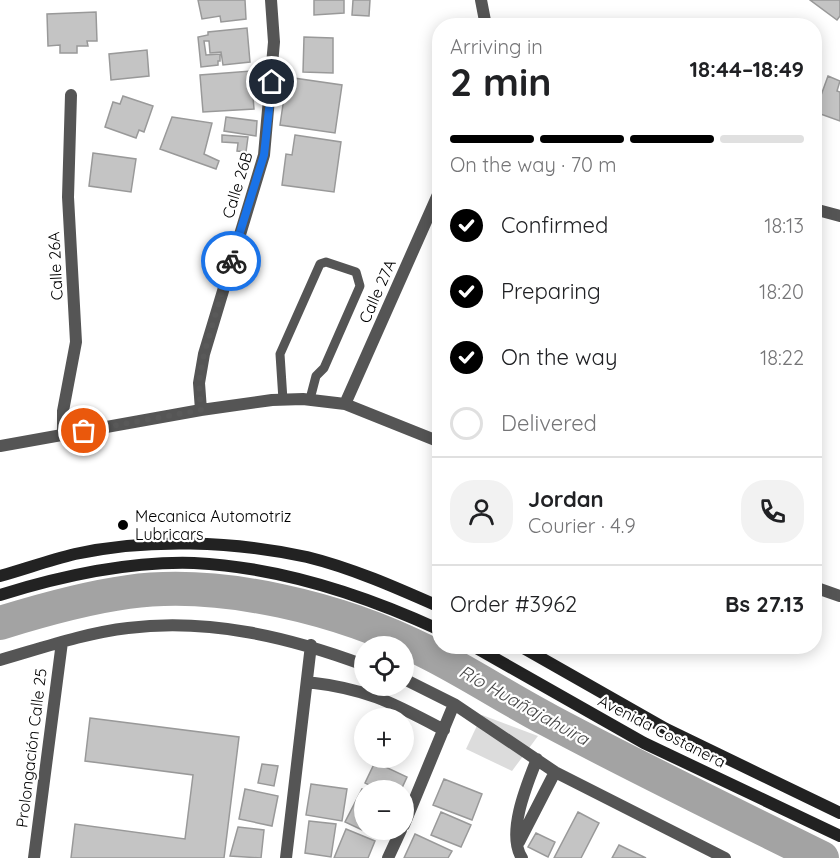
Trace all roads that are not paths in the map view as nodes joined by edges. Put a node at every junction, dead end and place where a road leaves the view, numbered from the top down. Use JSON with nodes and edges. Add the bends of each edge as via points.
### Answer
{"nodes":[{"id":1,"x":271,"y":0,"type":"edge"},
{"id":2,"x":481,"y":0,"type":"edge"},
{"id":3,"x":484,"y":18,"type":"edge"},
{"id":4,"x":71,"y":95,"type":"dead end"},
{"id":5,"x":432,"y":208,"type":"edge"},
{"id":6,"x":822,"y":211,"type":"edge"},
{"id":7,"x":840,"y":216,"type":"edge"},
{"id":8,"x":310,"y":399,"type":"junction"},
{"id":9,"x":283,"y":400,"type":"junction"},
{"id":10,"x":345,"y":404,"type":"junction"},
{"id":11,"x":201,"y":410,"type":"junction"},
{"id":12,"x":63,"y":435,"type":"junction"},
{"id":13,"x":432,"y":439,"type":"edge"},
{"id":14,"x":0,"y":446,"type":"edge"},
{"id":15,"x":0,"y":576,"type":"edge"},
{"id":16,"x":822,"y":590,"type":"edge"},
{"id":17,"x":0,"y":595,"type":"edge"},
{"id":18,"x":840,"y":596,"type":"edge"},
{"id":19,"x":432,"y":604,"type":"edge"},
{"id":20,"x":432,"y":626,"type":"edge"},
{"id":21,"x":62,"y":642,"type":"junction"},
{"id":22,"x":311,"y":645,"type":"junction"},
{"id":23,"x":487,"y":654,"type":"edge"},
{"id":24,"x":534,"y":654,"type":"edge"},
{"id":25,"x":0,"y":660,"type":"edge"},
{"id":26,"x":354,"y":661,"type":"edge"},
{"id":27,"x":307,"y":682,"type":"junction"},
{"id":28,"x":414,"y":684,"type":"edge"},
{"id":29,"x":454,"y":704,"type":"junction"},
{"id":30,"x":444,"y":730,"type":"junction"},
{"id":31,"x":537,"y":759,"type":"junction"},
{"id":32,"x":555,"y":772,"type":"junction"},
{"id":33,"x":414,"y":801,"type":"edge"},
{"id":34,"x":840,"y":813,"type":"edge"},
{"id":35,"x":840,"y":836,"type":"edge"},
{"id":36,"x":396,"y":840,"type":"edge"},
{"id":37,"x":519,"y":853,"type":"edge"},
{"id":38,"x":34,"y":858,"type":"edge"},
{"id":39,"x":286,"y":858,"type":"edge"},
{"id":40,"x":388,"y":858,"type":"edge"},
{"id":41,"x":725,"y":858,"type":"edge"}],
"edges":[{"from":1,"to":11,"type":"street","name":"Calle 26B","via":[[274,42],[264,155],[204,354],[199,383]]},
{"from":2,"to":3,"type":"street"},
{"from":4,"to":12,"type":"street","name":"Calle 26A","via":[[68,197],[76,342],[63,411]]},
{"from":5,"to":10,"type":"street","name":"Calle 27A"},
{"from":6,"to":7,"type":"street"},
{"from":8,"to":9,"type":"street"},
{"from":8,"to":9,"type":"lane","via":[[316,376],[324,368],[360,286],[356,272],[326,261],[320,264],[280,354]]},
{"from":8,"to":10,"type":"street"},
{"from":9,"to":11,"type":"street"},
{"from":10,"to":13,"type":"street"},
{"from":11,"to":12,"type":"street"},
{"from":12,"to":14,"type":"street"},
{"from":15,"to":19,"type":"main road","via":[[76,554],[144,545],[207,543],[307,558]]},
{"from":16,"to":18,"type":"street"},
{"from":17,"to":20,"type":"main road","via":[[109,570],[193,563],[307,579]]},
{"from":21,"to":22,"type":"street","via":[[127,628],[169,626],[218,627]]},
{"from":21,"to":25,"type":"street"},
{"from":21,"to":38,"type":"street","name":"Prolongación Calle 25"},
{"from":22,"to":26,"type":"street"},
{"from":22,"to":27,"type":"street"},
{"from":23,"to":35,"type":"main road","name":"Avenida Costanera","via":[[644,743]]},
{"from":24,"to":34,"type":"main road","name":"Avenida Costanera","via":[[666,729]]},
{"from":27,"to":30,"type":"street","via":[[346,686],[376,695]]},
{"from":27,"to":39,"type":"street"},
{"from":28,"to":29,"type":"street"},
{"from":29,"to":30,"type":"street"},
{"from":29,"to":31,"type":"street"},
{"from":30,"to":33,"type":"street"},
{"from":31,"to":32,"type":"street"},
{"from":31,"to":37,"type":"street","via":[[522,794]]},
{"from":32,"to":37,"type":"street"},
{"from":32,"to":41,"type":"street"},
{"from":36,"to":40,"type":"street"}]}
